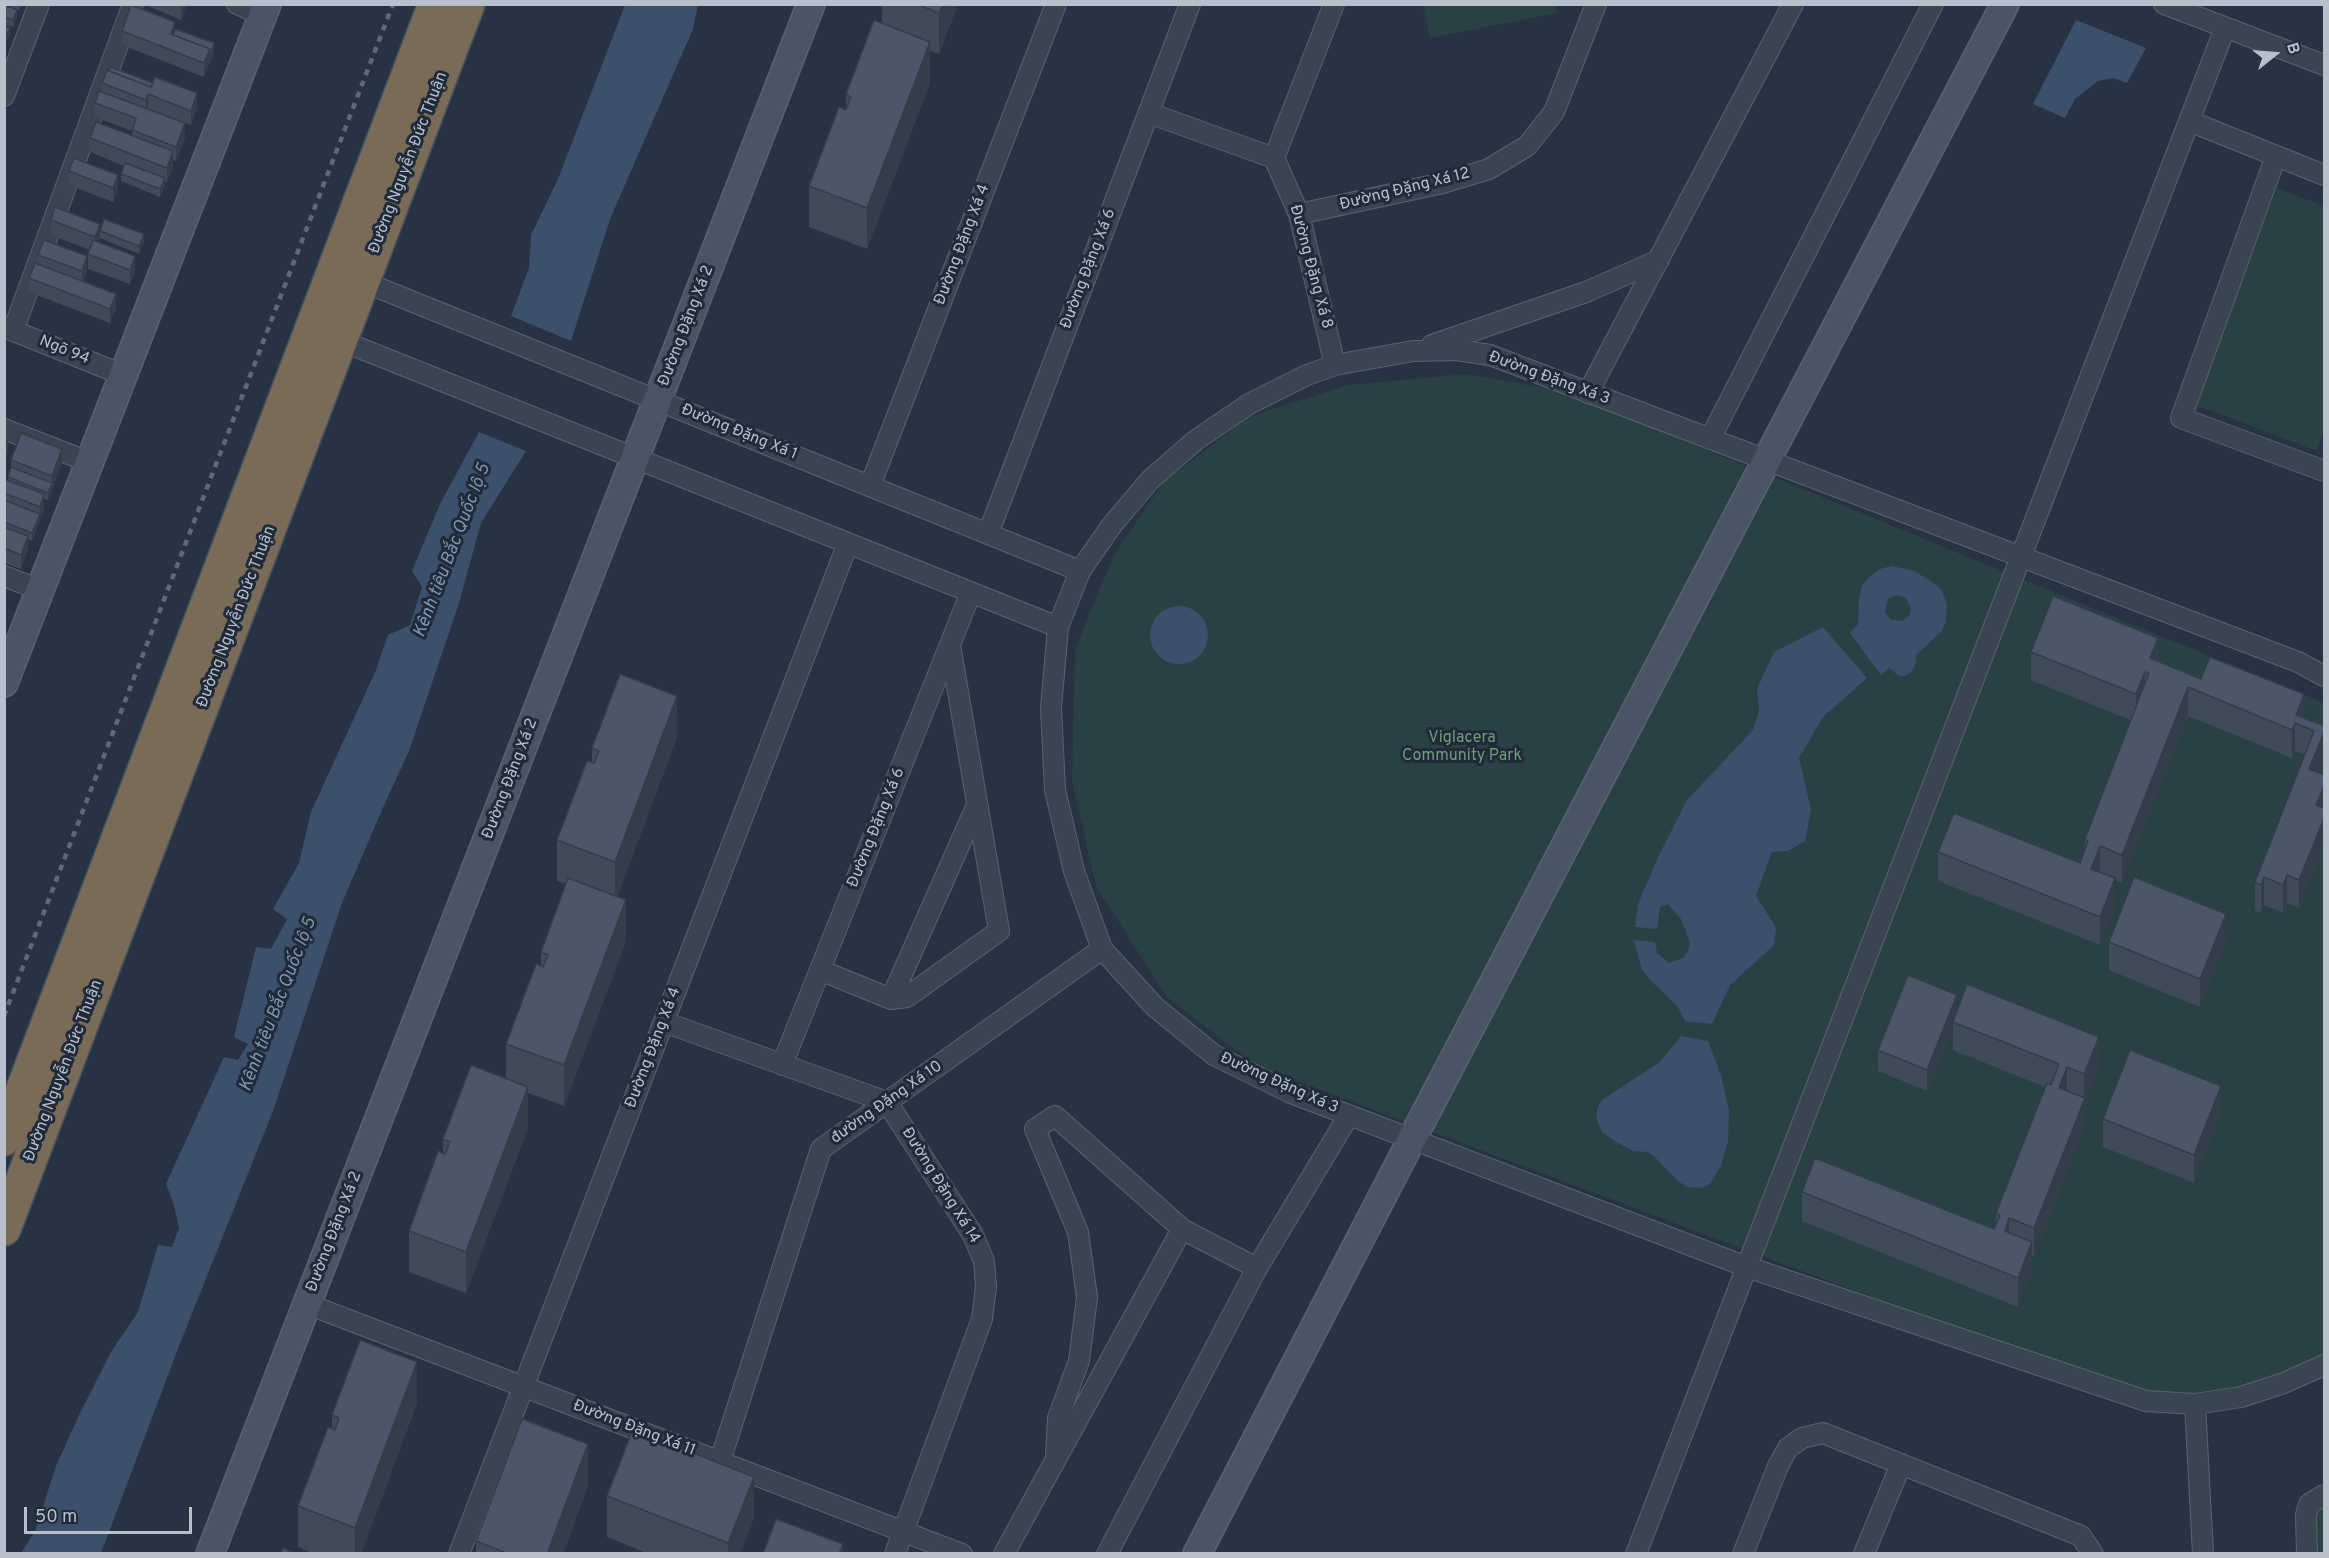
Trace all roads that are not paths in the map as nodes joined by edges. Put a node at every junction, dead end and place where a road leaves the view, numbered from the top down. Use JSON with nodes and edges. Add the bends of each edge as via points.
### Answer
{"nodes":[{"id":1,"x":39,"y":4,"type":"edge"},
{"id":2,"x":133,"y":4,"type":"edge"},
{"id":3,"x":237,"y":4,"type":"edge"},
{"id":4,"x":435,"y":4,"type":"edge"},
{"id":5,"x":468,"y":4,"type":"edge"},
{"id":6,"x":811,"y":4,"type":"edge"},
{"id":7,"x":1056,"y":4,"type":"edge"},
{"id":8,"x":1190,"y":4,"type":"edge"},
{"id":9,"x":1334,"y":4,"type":"edge"},
{"id":10,"x":1596,"y":4,"type":"edge"},
{"id":11,"x":1793,"y":4,"type":"edge"},
{"id":12,"x":1933,"y":4,"type":"edge"},
{"id":13,"x":2005,"y":4,"type":"edge"},
{"id":14,"x":2164,"y":4,"type":"edge"},
{"id":15,"x":265,"y":10,"type":"edge"},
{"id":16,"x":2225,"y":28,"type":"junction"},
{"id":17,"x":2325,"y":65,"type":"edge"},
{"id":18,"x":4,"y":96,"type":"edge"},
{"id":19,"x":1149,"y":113,"type":"junction"},
{"id":20,"x":2189,"y":121,"type":"junction"},
{"id":21,"x":2277,"y":156,"type":"junction"},
{"id":22,"x":1274,"y":158,"type":"junction"},
{"id":23,"x":2325,"y":175,"type":"edge"},
{"id":24,"x":1299,"y":214,"type":"junction"},
{"id":25,"x":1659,"y":260,"type":"junction"},
{"id":26,"x":349,"y":276,"type":"junction"},
{"id":27,"x":9,"y":329,"type":"edge"},
{"id":28,"x":312,"y":329,"type":"junction"},
{"id":29,"x":342,"y":341,"type":"junction"},
{"id":30,"x":1413,"y":351,"type":"junction"},
{"id":31,"x":1335,"y":364,"type":"junction"},
{"id":32,"x":123,"y":375,"type":"junction"},
{"id":33,"x":1588,"y":393,"type":"junction"},
{"id":34,"x":658,"y":400,"type":"junction"},
{"id":35,"x":4,"y":429,"type":"edge"},
{"id":36,"x":1710,"y":439,"type":"junction"},
{"id":37,"x":635,"y":458,"type":"junction"},
{"id":38,"x":1768,"y":461,"type":"junction"},
{"id":39,"x":89,"y":462,"type":"junction"},
{"id":40,"x":2324,"y":469,"type":"edge"},
{"id":41,"x":870,"y":486,"type":"junction"},
{"id":42,"x":988,"y":534,"type":"junction"},
{"id":43,"x":848,"y":543,"type":"junction"},
{"id":44,"x":2021,"y":556,"type":"junction"},
{"id":45,"x":1080,"y":571,"type":"junction"},
{"id":46,"x":4,"y":576,"type":"edge"},
{"id":47,"x":40,"y":591,"type":"junction"},
{"id":48,"x":971,"y":592,"type":"junction"},
{"id":49,"x":1058,"y":627,"type":"junction"},
{"id":50,"x":950,"y":645,"type":"junction"},
{"id":51,"x":2325,"y":676,"type":"edge"},
{"id":52,"x":4,"y":683,"type":"edge"},
{"id":53,"x":977,"y":805,"type":"junction"},
{"id":54,"x":1102,"y":950,"type":"junction"},
{"id":55,"x":820,"y":970,"type":"junction"},
{"id":56,"x":891,"y":999,"type":"junction"},
{"id":57,"x":664,"y":1022,"type":"junction"},
{"id":58,"x":783,"y":1065,"type":"junction"},
{"id":59,"x":887,"y":1102,"type":"junction"},
{"id":60,"x":1349,"y":1115,"type":"junction"},
{"id":61,"x":4,"y":1138,"type":"edge"},
{"id":62,"x":1412,"y":1139,"type":"junction"},
{"id":63,"x":4,"y":1229,"type":"edge"},
{"id":64,"x":1182,"y":1229,"type":"junction"},
{"id":65,"x":1747,"y":1267,"type":"junction"},
{"id":66,"x":1257,"y":1268,"type":"junction"},
{"id":67,"x":307,"y":1304,"type":"junction"},
{"id":68,"x":2325,"y":1365,"type":"edge"},
{"id":69,"x":523,"y":1386,"type":"junction"},
{"id":70,"x":2195,"y":1404,"type":"junction"},
{"id":71,"x":1056,"y":1456,"type":"junction"},
{"id":72,"x":720,"y":1461,"type":"junction"},
{"id":73,"x":1901,"y":1464,"type":"junction"},
{"id":74,"x":2325,"y":1495,"type":"edge"},
{"id":75,"x":903,"y":1531,"type":"junction"},
{"id":76,"x":210,"y":1554,"type":"edge"},
{"id":77,"x":459,"y":1554,"type":"edge"},
{"id":78,"x":895,"y":1554,"type":"edge"},
{"id":79,"x":962,"y":1554,"type":"edge"},
{"id":80,"x":1004,"y":1554,"type":"edge"},
{"id":81,"x":1107,"y":1554,"type":"edge"},
{"id":82,"x":1197,"y":1554,"type":"edge"},
{"id":83,"x":1636,"y":1554,"type":"edge"},
{"id":84,"x":1743,"y":1554,"type":"edge"},
{"id":85,"x":1864,"y":1554,"type":"edge"},
{"id":86,"x":2093,"y":1554,"type":"edge"},
{"id":87,"x":2204,"y":1554,"type":"edge"},
{"id":88,"x":2307,"y":1554,"type":"edge"}],
"edges":[{"from":1,"to":18,"type":"street"},
{"from":2,"to":27,"type":"street"},
{"from":3,"to":15,"type":"street"},
{"from":4,"to":26,"type":"highway","name":"Đường Nguyễn Đức Thuận"},
{"from":5,"to":26,"type":"highway","name":"Đường Nguyễn Đức Thuận"},
{"from":6,"to":34,"type":"street","name":"Đường Đặng Xá 2"},
{"from":7,"to":41,"type":"street","name":"Đường Đặng Xá 4"},
{"from":8,"to":19,"type":"street","name":"Đường Đặng Xá 6"},
{"from":9,"to":22,"type":"street"},
{"from":10,"to":24,"type":"street","name":"Đường Đặng Xá 12","via":[[1554,112],[1527,146],[1489,168],[1443,183]]},
{"from":11,"to":25,"type":"street"},
{"from":12,"to":36,"type":"street"},
{"from":13,"to":38,"type":"street"},
{"from":14,"to":16,"type":"street"},
{"from":15,"to":32,"type":"street"},
{"from":16,"to":17,"type":"street"},
{"from":16,"to":20,"type":"street"},
{"from":19,"to":22,"type":"street"},
{"from":19,"to":42,"type":"street","name":"Đường Đặng Xá 6"},
{"from":20,"to":21,"type":"street"},
{"from":20,"to":44,"type":"street"},
{"from":21,"to":23,"type":"street"},
{"from":21,"to":40,"type":"street","via":[[2181,418]]},
{"from":22,"to":24,"type":"street","name":"Đường Đặng Xá 8"},
{"from":24,"to":31,"type":"street","name":"Đường Đặng Xá 8"},
{"from":25,"to":30,"type":"street","via":[[1576,295]]},
{"from":25,"to":33,"type":"street"},
{"from":26,"to":28,"type":"highway","name":"Đường Nguyễn Đức Thuận"},
{"from":26,"to":29,"type":"highway","name":"Đường Nguyễn Đức Thuận"},
{"from":26,"to":34,"type":"street","name":"Đường Đặng Xá 1"},
{"from":27,"to":32,"type":"street","name":"Ngõ 94"},
{"from":28,"to":29,"type":"highway"},
{"from":28,"to":61,"type":"highway","name":"Đường Nguyễn Đức Thuận"},
{"from":29,"to":37,"type":"street"},
{"from":29,"to":63,"type":"highway","name":"Đường Nguyễn Đức Thuận"},
{"from":30,"to":31,"type":"street","name":"Đường Đặng Xá 3"},
{"from":30,"to":33,"type":"street","name":"Đường Đặng Xá 3","via":[[1456,350],[1490,355]]},
{"from":31,"to":45,"type":"street","name":"Đường Đặng Xá 3","via":[[1249,404],[1196,440],[1150,480]]},
{"from":32,"to":39,"type":"street"},
{"from":33,"to":36,"type":"street","name":"Đường Đặng Xá 3"},
{"from":34,"to":37,"type":"street","name":"Đường Đặng Xá 2"},
{"from":34,"to":41,"type":"street","name":"Đường Đặng Xá 1"},
{"from":35,"to":39,"type":"street"},
{"from":36,"to":38,"type":"street","name":"Đường Đặng Xá 3"},
{"from":37,"to":43,"type":"street"},
{"from":37,"to":67,"type":"street","name":"Đường Đặng Xá 2"},
{"from":38,"to":44,"type":"street","name":"Đường Đặng Xá 3"},
{"from":38,"to":62,"type":"street"},
{"from":39,"to":47,"type":"street"},
{"from":41,"to":42,"type":"street","name":"Đường Đặng Xá 1"},
{"from":42,"to":45,"type":"street","name":"Đường Đặng Xá 1"},
{"from":43,"to":48,"type":"street"},
{"from":43,"to":57,"type":"street","name":"Đường Đặng Xá 4"},
{"from":44,"to":51,"type":"street","name":"Đường Đặng Xá 3","via":[[2298,662]]},
{"from":44,"to":65,"type":"street"},
{"from":45,"to":49,"type":"street","name":"Đường Đặng Xá 3"},
{"from":46,"to":47,"type":"street"},
{"from":47,"to":52,"type":"street"},
{"from":48,"to":49,"type":"street"},
{"from":48,"to":50,"type":"street","name":"Đường Đặng Xá 6"},
{"from":49,"to":54,"type":"street","name":"Đường Đặng Xá 3","via":[[1051,708],[1055,790],[1074,871]]},
{"from":50,"to":53,"type":"street"},
{"from":50,"to":55,"type":"street","name":"Đường Đặng Xá 6"},
{"from":53,"to":56,"type":"street"},
{"from":53,"to":56,"type":"street","via":[[999,931],[907,997]]},
{"from":54,"to":59,"type":"street","name":"đường Đặng Xá 10"},
{"from":54,"to":60,"type":"street","name":"Đường Đặng Xá 3","via":[[1155,1007],[1214,1055],[1292,1093]]},
{"from":55,"to":56,"type":"street"},
{"from":55,"to":58,"type":"street","name":"Đường Đặng Xá 6"},
{"from":57,"to":58,"type":"street"},
{"from":57,"to":69,"type":"street","name":"Đường Đặng Xá 4"},
{"from":58,"to":59,"type":"street"},
{"from":59,"to":72,"type":"street","name":"đường Đặng Xá 10","via":[[822,1149]]},
{"from":59,"to":75,"type":"street","name":"Đường Đặng Xá 14","via":[[973,1235],[984,1261],[986,1287],[982,1319]]},
{"from":60,"to":62,"type":"street","name":"Đường Đặng Xá 3"},
{"from":60,"to":66,"type":"street"},
{"from":62,"to":65,"type":"street","name":"Đường Đặng Xá 3"},
{"from":62,"to":82,"type":"street"},
{"from":64,"to":66,"type":"street"},
{"from":64,"to":71,"type":"street"},
{"from":64,"to":71,"type":"street","via":[[1055,1116],[1035,1129],[1078,1232],[1087,1297],[1079,1361],[1058,1418]]},
{"from":65,"to":70,"type":"street","name":"Đường Đặng Xá 3","via":[[2146,1401]]},
{"from":65,"to":83,"type":"street"},
{"from":66,"to":81,"type":"street"},
{"from":67,"to":69,"type":"street","name":"Đường Đặng Xá 11"},
{"from":67,"to":76,"type":"street","name":"Đường Đặng Xá 2"},
{"from":68,"to":70,"type":"street","name":"Đường Đặng Xá 3","via":[[2241,1397]]},
{"from":69,"to":72,"type":"street","name":"Đường Đặng Xá 11"},
{"from":69,"to":77,"type":"street","name":"Đường Đặng Xá 4"},
{"from":70,"to":87,"type":"street"},
{"from":71,"to":80,"type":"street"},
{"from":72,"to":75,"type":"street","name":"Đường Đặng Xá 11"},
{"from":73,"to":84,"type":"street","via":[[1823,1433],[1802,1438],[1788,1448],[1778,1466]]},
{"from":73,"to":85,"type":"street"},
{"from":73,"to":86,"type":"street","via":[[2081,1536]]},
{"from":74,"to":88,"type":"street","via":[[2309,1504]]},
{"from":75,"to":78,"type":"street","name":"Đường Đặng Xá 14"},
{"from":75,"to":79,"type":"street","name":"Đường Đặng Xá 11"}]}
